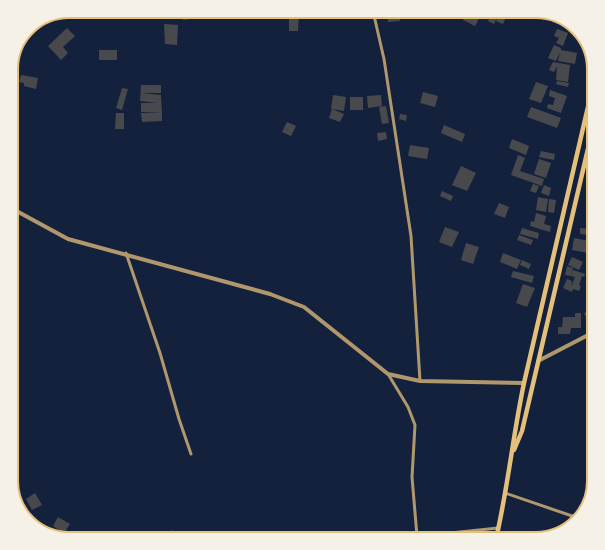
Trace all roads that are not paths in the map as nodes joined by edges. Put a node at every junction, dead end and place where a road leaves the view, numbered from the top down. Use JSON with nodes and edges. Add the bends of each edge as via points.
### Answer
{"nodes":[{"id":1,"x":375,"y":18,"type":"edge"},
{"id":2,"x":587,"y":111,"type":"edge"},
{"id":3,"x":587,"y":153,"type":"edge"},
{"id":4,"x":18,"y":212,"type":"edge"},
{"id":5,"x":126,"y":253,"type":"junction"},
{"id":6,"x":587,"y":336,"type":"edge"},
{"id":7,"x":538,"y":361,"type":"junction"},
{"id":8,"x":388,"y":374,"type":"junction"},
{"id":9,"x":420,"y":381,"type":"junction"},
{"id":10,"x":524,"y":383,"type":"junction"},
{"id":11,"x":191,"y":454,"type":"dead end"},
{"id":12,"x":512,"y":456,"type":"junction"},
{"id":13,"x":504,"y":493,"type":"junction"},
{"id":14,"x":573,"y":516,"type":"edge"},
{"id":15,"x":499,"y":528,"type":"junction"},
{"id":16,"x":417,"y":532,"type":"edge"},
{"id":17,"x":458,"y":532,"type":"edge"},
{"id":18,"x":498,"y":532,"type":"edge"}],
"edges":[{"from":1,"to":9,"type":"street","via":[[384,59],[411,236]]},
{"from":2,"to":10,"type":"main road"},
{"from":3,"to":7,"type":"main road"},
{"from":4,"to":5,"type":"street","via":[[68,239]]},
{"from":5,"to":8,"type":"street","via":[[270,294],[304,307]]},
{"from":5,"to":11,"type":"street"},
{"from":6,"to":7,"type":"street"},
{"from":7,"to":12,"type":"main road","via":[[522,431]]},
{"from":8,"to":9,"type":"street"},
{"from":8,"to":16,"type":"street","via":[[408,407],[415,425],[412,477]]},
{"from":9,"to":10,"type":"street"},
{"from":10,"to":12,"type":"main road","via":[[514,428]]},
{"from":12,"to":13,"type":"main road"},
{"from":13,"to":14,"type":"street"},
{"from":13,"to":15,"type":"main road"},
{"from":15,"to":17,"type":"street"},
{"from":15,"to":18,"type":"main road"}]}
